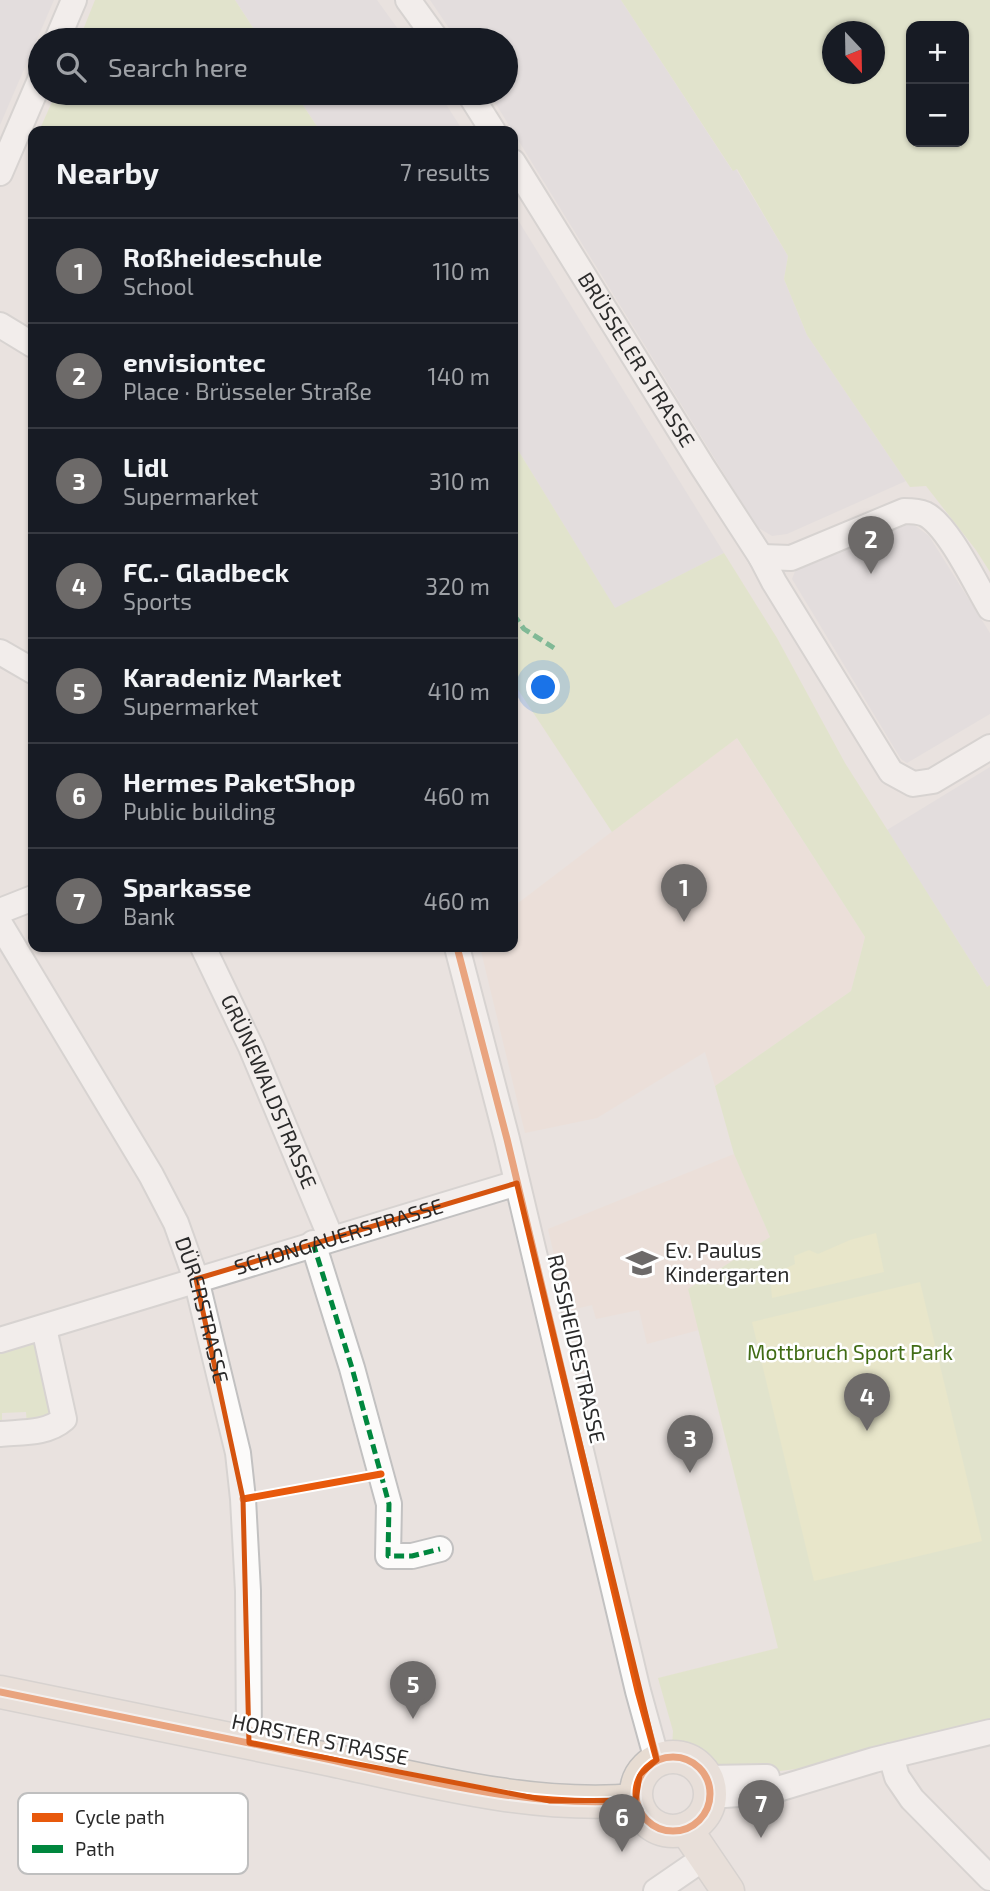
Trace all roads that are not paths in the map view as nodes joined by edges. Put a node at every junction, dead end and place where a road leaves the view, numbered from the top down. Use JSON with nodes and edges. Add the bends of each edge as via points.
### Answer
{"nodes":[{"id":1,"x":74,"y":0,"type":"edge"},
{"id":2,"x":408,"y":0,"type":"edge"},
{"id":3,"x":62,"y":28,"type":"edge"},
{"id":4,"x":429,"y":28,"type":"edge"},
{"id":5,"x":29,"y":105,"type":"edge"},
{"id":6,"x":478,"y":105,"type":"edge"},
{"id":7,"x":491,"y":126,"type":"edge"},
{"id":8,"x":518,"y":170,"type":"edge"},
{"id":9,"x":0,"y":173,"type":"edge"},
{"id":10,"x":0,"y":325,"type":"edge"},
{"id":11,"x":28,"y":342,"type":"edge"},
{"id":12,"x":761,"y":556,"type":"junction"},
{"id":13,"x":990,"y":608,"type":"edge"},
{"id":14,"x":0,"y":652,"type":"edge"},
{"id":15,"x":28,"y":668,"type":"edge"},
{"id":16,"x":990,"y":747,"type":"edge"},
{"id":17,"x":28,"y":900,"type":"edge"},
{"id":18,"x":0,"y":911,"type":"edge"},
{"id":19,"x":0,"y":924,"type":"edge"},
{"id":20,"x":205,"y":952,"type":"edge"},
{"id":21,"x":458,"y":952,"type":"edge"},
{"id":22,"x":517,"y":1182,"type":"junction"},
{"id":23,"x":322,"y":1240,"type":"junction"},
{"id":24,"x":196,"y":1279,"type":"junction"},
{"id":25,"x":44,"y":1328,"type":"junction"},
{"id":26,"x":0,"y":1340,"type":"edge"},
{"id":27,"x":0,"y":1434,"type":"edge"},
{"id":28,"x":440,"y":1549,"type":"dead end"},
{"id":29,"x":0,"y":1692,"type":"edge"},
{"id":30,"x":990,"y":1732,"type":"edge"},
{"id":31,"x":249,"y":1743,"type":"junction"},
{"id":32,"x":891,"y":1756,"type":"junction"},
{"id":33,"x":657,"y":1760,"type":"junction"},
{"id":34,"x":709,"y":1787,"type":"junction"},
{"id":35,"x":636,"y":1800,"type":"junction"},
{"id":36,"x":686,"y":1829,"type":"junction"},
{"id":37,"x":704,"y":1858,"type":"junction"},
{"id":38,"x":990,"y":1878,"type":"edge"},
{"id":39,"x":656,"y":1891,"type":"edge"},
{"id":40,"x":728,"y":1891,"type":"edge"}],
"edges":[{"from":1,"to":3,"type":"street"},
{"from":2,"to":4,"type":"street"},
{"from":5,"to":9,"type":"street"},
{"from":6,"to":7,"type":"street"},
{"from":8,"to":12,"type":"street","name":"BRÜSSELER STRASSE"},
{"from":10,"to":11,"type":"street"},
{"from":12,"to":13,"type":"street","via":[[791,558],[904,511],[918,511],[941,527]]},
{"from":12,"to":16,"type":"street","name":"BRÜSSELER STRASSE","via":[[891,772],[914,785],[933,780]]},
{"from":14,"to":15,"type":"street"},
{"from":17,"to":18,"type":"street"},
{"from":19,"to":24,"type":"street","name":"DÜRERSTRASSE","via":[[151,1175],[176,1223]]},
{"from":20,"to":23,"type":"street","name":"GRÜNEWALDSTRASSE","via":[[257,1060]]},
{"from":21,"to":22,"type":"street","name":"ROSSHEIDESTRASSE"},
{"from":22,"to":23,"type":"street","name":"SCHONGAUERSTRASSE"},
{"from":22,"to":33,"type":"street","name":"ROSSHEIDESTRASSE"},
{"from":23,"to":24,"type":"street","name":"SCHONGAUERSTRASSE"},
{"from":23,"to":28,"type":"street","name":"GRÜNEWALDSTRASSE","via":[[389,1504],[388,1556]]},
{"from":24,"to":25,"type":"street","name":"SCHONGAUERSTRASSE"},
{"from":24,"to":31,"type":"street","name":"DÜRERSTRASSE","via":[[235,1441],[243,1500]]},
{"from":25,"to":26,"type":"street","name":"SCHONGAUERSTRASSE"},
{"from":25,"to":27,"type":"street","via":[[64,1419],[48,1429]]},
{"from":29,"to":31,"type":"main road","name":"HORSTER STRASSE"},
{"from":30,"to":32,"type":"street"},
{"from":31,"to":35,"type":"main road","name":"HORSTER STRASSE","via":[[550,1801]]},
{"from":32,"to":34,"type":"street","via":[[768,1792]]},
{"from":32,"to":38,"type":"street","via":[[897,1777],[912,1799]]},
{"from":33,"to":34,"type":"main road","via":[[683,1757],[698,1765]]},
{"from":33,"to":35,"type":"main road","via":[[640,1775]]},
{"from":34,"to":36,"type":"main road","via":[[709,1804],[701,1819]]},
{"from":35,"to":36,"type":"main road","via":[[656,1827]]},
{"from":36,"to":37,"type":"main road"},
{"from":37,"to":39,"type":"street"},
{"from":37,"to":40,"type":"main road"}]}
